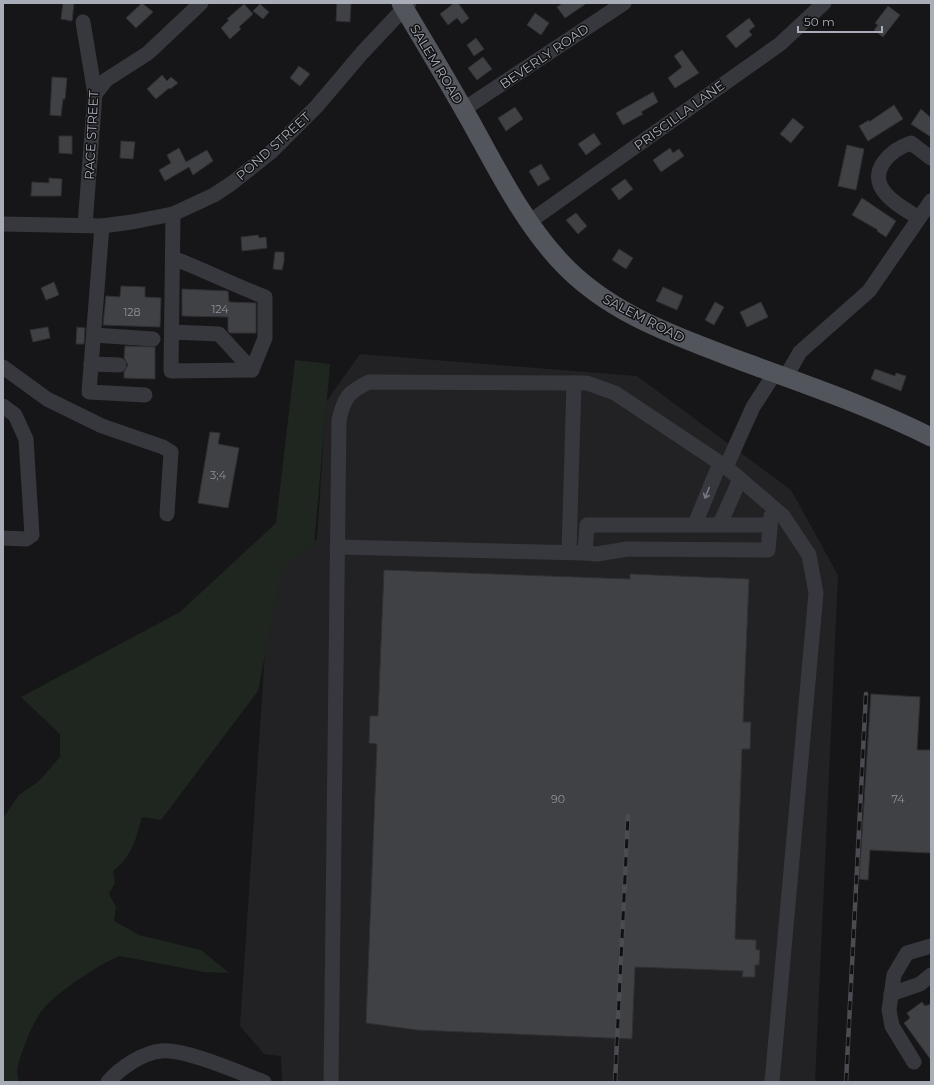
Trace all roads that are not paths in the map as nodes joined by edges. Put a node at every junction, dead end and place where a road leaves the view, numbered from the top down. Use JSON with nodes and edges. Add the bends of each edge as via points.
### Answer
{"nodes":[{"id":1,"x":201,"y":3,"type":"edge"},
{"id":2,"x":624,"y":3,"type":"edge"},
{"id":3,"x":824,"y":3,"type":"edge"},
{"id":4,"x":405,"y":5,"type":"edge"},
{"id":5,"x":83,"y":22,"type":"dead end"},
{"id":6,"x":95,"y":94,"type":"junction"},
{"id":7,"x":464,"y":109,"type":"junction"},
{"id":8,"x":931,"y":158,"type":"edge"},
{"id":9,"x":931,"y":201,"type":"edge"},
{"id":10,"x":173,"y":214,"type":"junction"},
{"id":11,"x":919,"y":218,"type":"junction"},
{"id":12,"x":529,"y":222,"type":"junction"},
{"id":13,"x":3,"y":224,"type":"edge"},
{"id":14,"x":85,"y":225,"type":"junction"},
{"id":15,"x":102,"y":226,"type":"junction"},
{"id":16,"x":173,"y":258,"type":"junction"},
{"id":17,"x":172,"y":332,"type":"junction"},
{"id":18,"x":94,"y":335,"type":"junction"},
{"id":19,"x":153,"y":339,"type":"dead end"},
{"id":20,"x":91,"y":364,"type":"junction"},
{"id":21,"x":119,"y":365,"type":"dead end"},
{"id":22,"x":3,"y":367,"type":"edge"},
{"id":23,"x":252,"y":370,"type":"junction"},
{"id":24,"x":780,"y":375,"type":"junction"},
{"id":25,"x":574,"y":383,"type":"junction"},
{"id":26,"x":145,"y":395,"type":"dead end"},
{"id":27,"x":3,"y":406,"type":"edge"},
{"id":28,"x":931,"y":437,"type":"edge"},
{"id":29,"x":723,"y":465,"type":"junction"},
{"id":30,"x":740,"y":479,"type":"junction"},
{"id":31,"x":771,"y":506,"type":"junction"},
{"id":32,"x":167,"y":514,"type":"dead end"},
{"id":33,"x":695,"y":524,"type":"junction"},
{"id":34,"x":720,"y":524,"type":"junction"},
{"id":35,"x":770,"y":525,"type":"junction"},
{"id":36,"x":3,"y":538,"type":"edge"},
{"id":37,"x":337,"y":547,"type":"junction"},
{"id":38,"x":569,"y":552,"type":"junction"},
{"id":39,"x":585,"y":553,"type":"junction"},
{"id":40,"x":931,"y":946,"type":"edge"},
{"id":41,"x":931,"y":975,"type":"edge"},
{"id":42,"x":891,"y":994,"type":"junction"},
{"id":43,"x":914,"y":1062,"type":"dead end"},
{"id":44,"x":108,"y":1082,"type":"edge"},
{"id":45,"x":264,"y":1082,"type":"edge"},
{"id":46,"x":331,"y":1082,"type":"edge"},
{"id":47,"x":772,"y":1082,"type":"edge"}],
"edges":[{"from":1,"to":6,"type":"street","via":[[148,53],[106,80]]},
{"from":2,"to":7,"type":"street","name":"BEVERLY ROAD"},
{"from":3,"to":12,"type":"street","name":"PRISCILLA LANE","via":[[780,44]]},
{"from":4,"to":7,"type":"main road","name":"SALEM ROAD"},
{"from":4,"to":10,"type":"street","name":"POND STREET","via":[[317,106],[271,152],[226,187]]},
{"from":5,"to":6,"type":"street","name":"RACE STREET"},
{"from":6,"to":14,"type":"street","name":"RACE STREET"},
{"from":7,"to":12,"type":"main road","name":"SALEM ROAD"},
{"from":8,"to":11,"type":"street","via":[[911,143],[892,153],[880,168],[880,186],[885,194]]},
{"from":9,"to":11,"type":"street"},
{"from":10,"to":15,"type":"street","name":"POND STREET"},
{"from":10,"to":16,"type":"street"},
{"from":11,"to":24,"type":"street","via":[[869,291],[800,352]]},
{"from":12,"to":24,"type":"main road","name":"SALEM ROAD","via":[[560,261],[608,302],[682,338]]},
{"from":13,"to":14,"type":"street","name":"POND STREET"},
{"from":14,"to":15,"type":"street","name":"POND STREET"},
{"from":15,"to":18,"type":"street"},
{"from":16,"to":17,"type":"street"},
{"from":16,"to":23,"type":"street","via":[[265,297],[265,338]]},
{"from":17,"to":23,"type":"street","via":[[219,334]]},
{"from":17,"to":23,"type":"street","via":[[171,371]]},
{"from":18,"to":19,"type":"street"},
{"from":18,"to":20,"type":"street"},
{"from":20,"to":21,"type":"street"},
{"from":20,"to":26,"type":"street","via":[[89,392]]},
{"from":22,"to":32,"type":"street","via":[[47,399],[102,426],[171,452]]},
{"from":24,"to":28,"type":"main road","name":"SALEM ROAD"},
{"from":24,"to":29,"type":"street","via":[[753,407]]},
{"from":25,"to":29,"type":"street","via":[[587,383],[615,393]]},
{"from":25,"to":37,"type":"street","via":[[369,382],[358,387],[348,395],[339,420]]},
{"from":25,"to":38,"type":"street"},
{"from":27,"to":36,"type":"street","via":[[15,415],[26,439],[32,536],[26,539]]},
{"from":29,"to":30,"type":"street"},
{"from":29,"to":33,"type":"street","one_way":true},
{"from":30,"to":31,"type":"street"},
{"from":30,"to":34,"type":"street"},
{"from":31,"to":35,"type":"street"},
{"from":31,"to":47,"type":"street","via":[[783,516],[809,555],[816,594]]},
{"from":33,"to":34,"type":"street"},
{"from":33,"to":39,"type":"street","via":[[587,525]]},
{"from":34,"to":35,"type":"street"},
{"from":35,"to":39,"type":"street","via":[[768,550],[628,549],[597,554]]},
{"from":37,"to":38,"type":"street"},
{"from":37,"to":46,"type":"street"},
{"from":38,"to":39,"type":"street"},
{"from":40,"to":42,"type":"street","via":[[907,953],[894,975]]},
{"from":41,"to":42,"type":"street","via":[[920,984]]},
{"from":42,"to":43,"type":"street","via":[[889,1010],[892,1026]]},
{"from":44,"to":45,"type":"street","via":[[123,1068],[142,1057],[160,1051],[180,1052]]}]}
